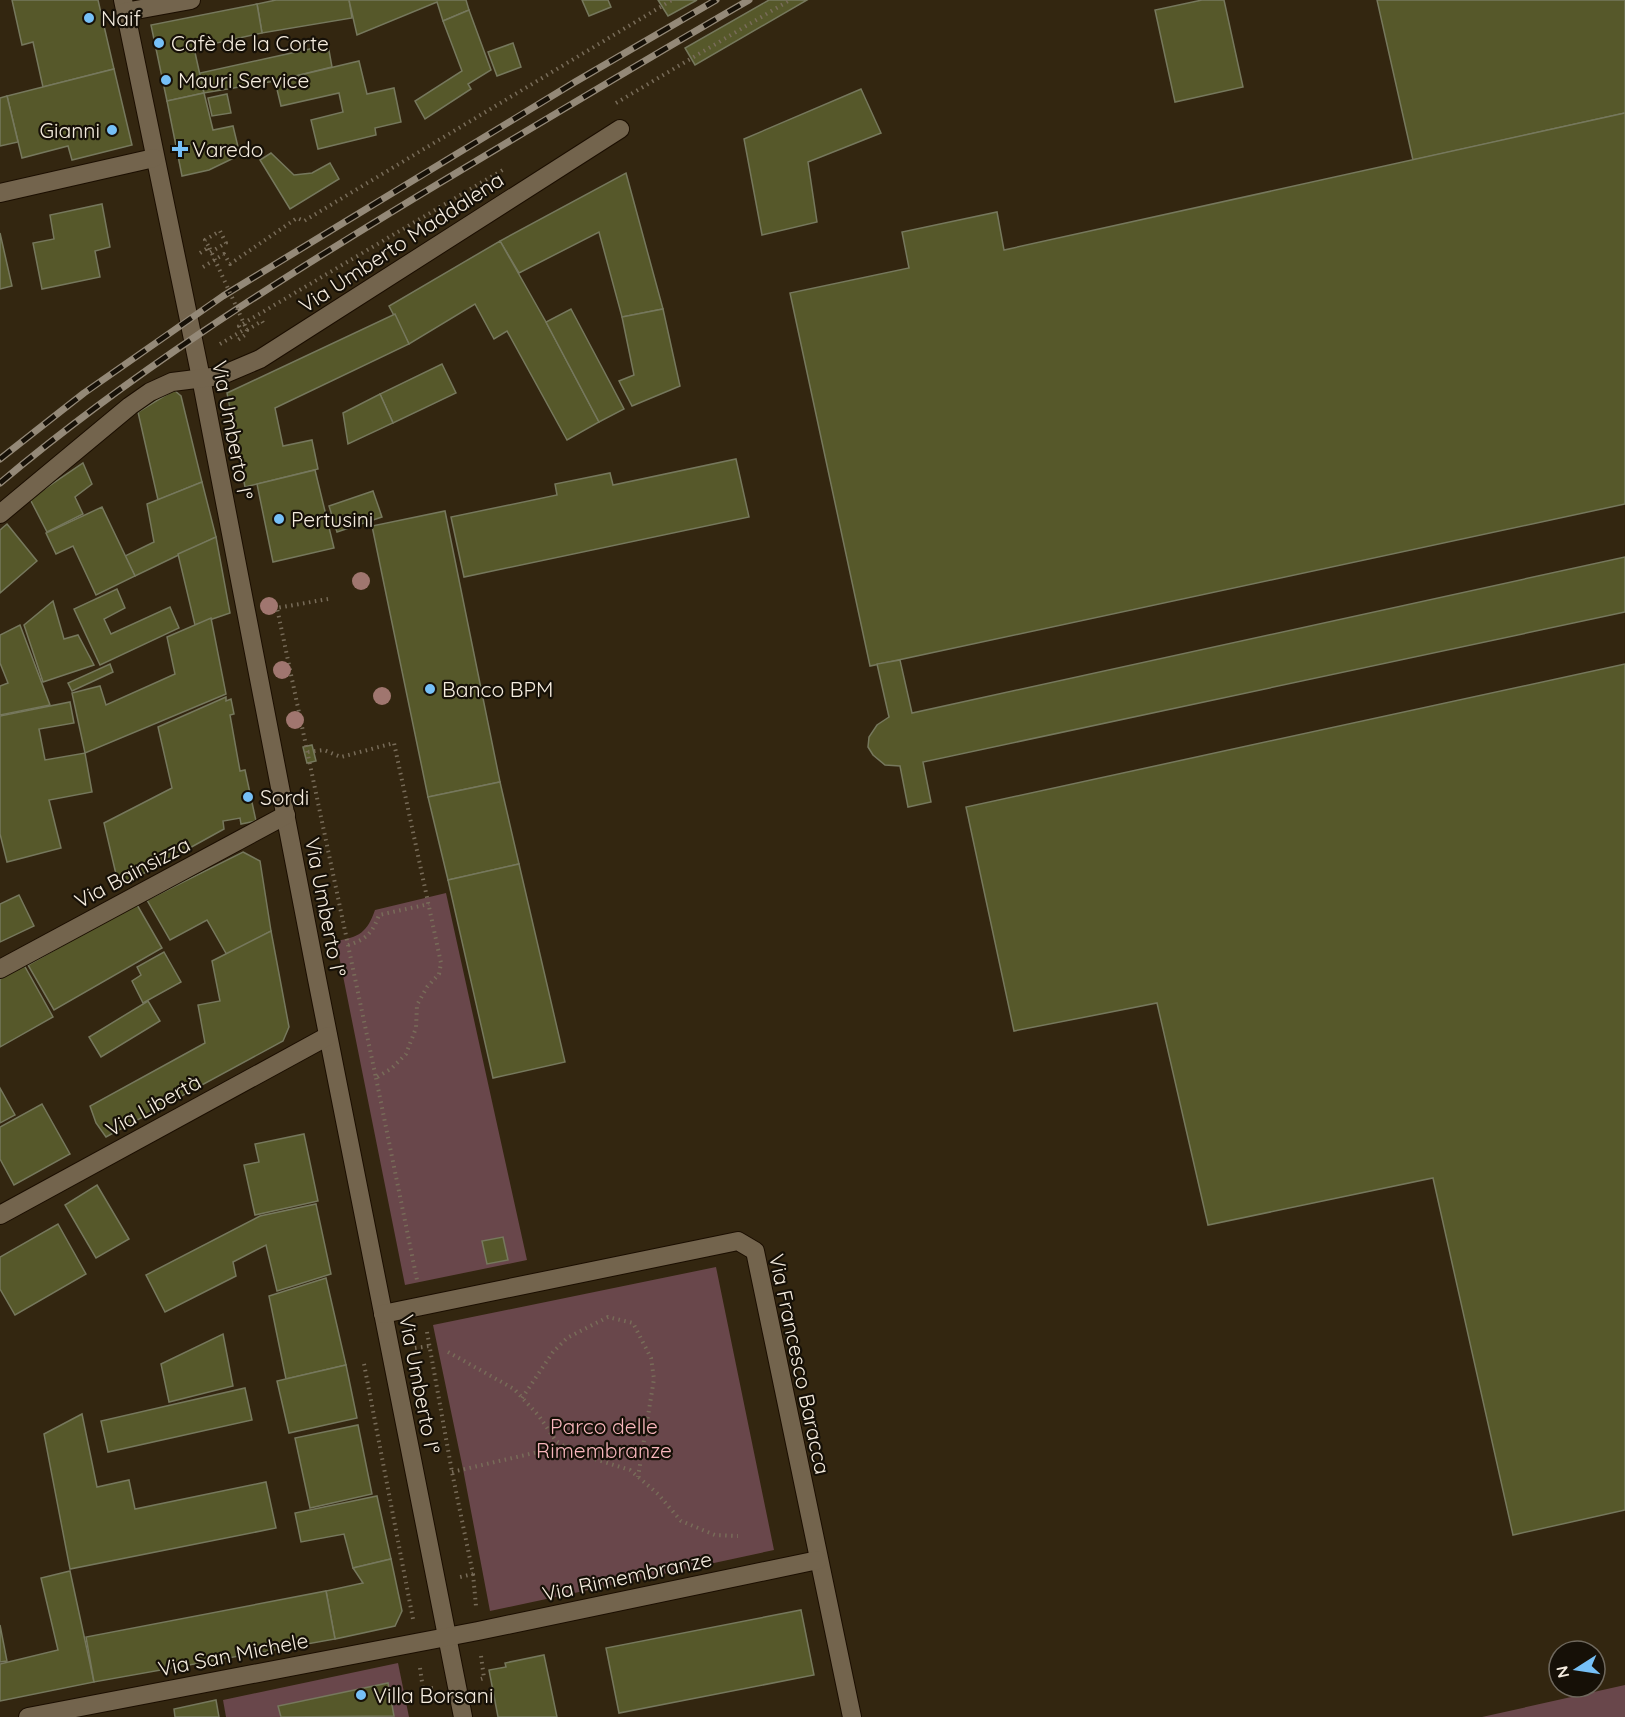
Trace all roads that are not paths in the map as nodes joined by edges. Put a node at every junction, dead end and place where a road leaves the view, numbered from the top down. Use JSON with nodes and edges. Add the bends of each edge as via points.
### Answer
{"nodes":[{"id":1,"x":191,"y":0,"type":"edge"},
{"id":2,"x":124,"y":6,"type":"edge"},
{"id":3,"x":620,"y":129,"type":"dead end"},
{"id":4,"x":154,"y":158,"type":"junction"},
{"id":5,"x":0,"y":193,"type":"edge"},
{"id":6,"x":201,"y":378,"type":"junction"},
{"id":7,"x":0,"y":514,"type":"edge"},
{"id":8,"x":286,"y":815,"type":"junction"},
{"id":9,"x":0,"y":969,"type":"edge"},
{"id":10,"x":328,"y":1036,"type":"junction"},
{"id":11,"x":0,"y":1215,"type":"edge"},
{"id":12,"x":383,"y":1314,"type":"junction"},
{"id":13,"x":818,"y":1560,"type":"junction"},
{"id":14,"x":446,"y":1635,"type":"junction"},
{"id":15,"x":28,"y":1717,"type":"edge"},
{"id":16,"x":463,"y":1717,"type":"edge"},
{"id":17,"x":852,"y":1717,"type":"edge"}],
"edges":[{"from":1,"to":2,"type":"street"},
{"from":2,"to":4,"type":"street","name":"Via Umberto I°"},
{"from":3,"to":6,"type":"street","name":"Via Umberto Maddalena","via":[[260,359],[220,376]]},
{"from":4,"to":5,"type":"street"},
{"from":4,"to":6,"type":"street","name":"Via Umberto I°"},
{"from":6,"to":7,"type":"street","name":"Via Umberto Maddalena","via":[[172,382],[136,402]]},
{"from":6,"to":8,"type":"street","name":"Via Umberto I°"},
{"from":8,"to":9,"type":"street","name":"Via Bainsizza"},
{"from":8,"to":10,"type":"street","name":"Via Umberto I°"},
{"from":10,"to":11,"type":"street","name":"Via Libertà"},
{"from":10,"to":12,"type":"street","name":"Via Umberto I°"},
{"from":12,"to":13,"type":"street","name":"Via Francesco Baracca","via":[[738,1241],[755,1251]]},
{"from":12,"to":14,"type":"street","name":"Via Umberto I°"},
{"from":13,"to":14,"type":"street","name":"Via Rimembranze"},
{"from":13,"to":17,"type":"street","name":"Via Francesco Baracca"},
{"from":14,"to":15,"type":"street","name":"Via San Michele"},
{"from":14,"to":16,"type":"street","name":"Via Umberto I°"}]}
